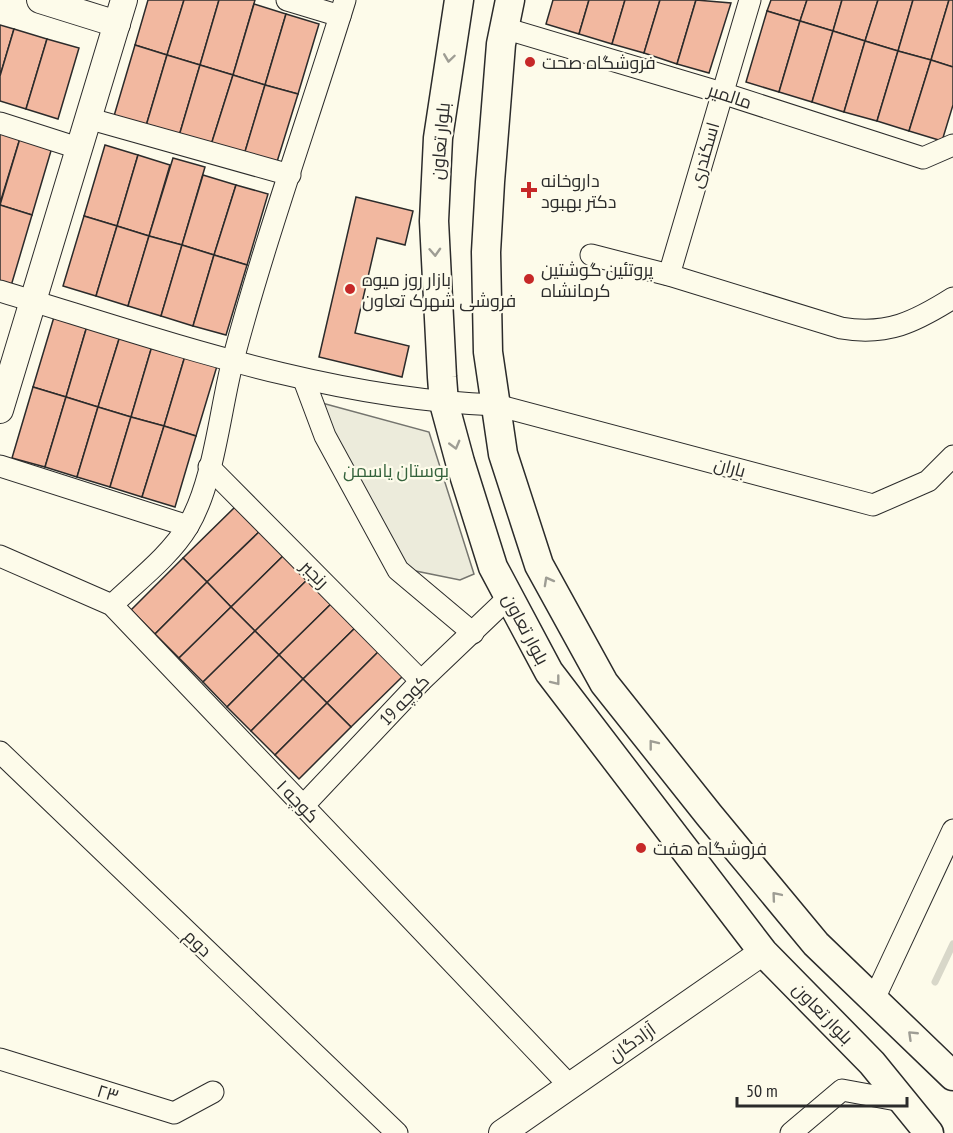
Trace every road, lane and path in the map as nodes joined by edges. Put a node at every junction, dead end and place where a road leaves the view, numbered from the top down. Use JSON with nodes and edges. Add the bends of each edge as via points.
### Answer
{"nodes":[{"id":1,"x":40,"y":0,"type":"edge"},
{"id":2,"x":287,"y":0,"type":"edge"},
{"id":3,"x":459,"y":0,"type":"edge"},
{"id":4,"x":510,"y":0,"type":"edge"},
{"id":5,"x":750,"y":0,"type":"edge"},
{"id":6,"x":342,"y":8,"type":"edge"},
{"id":7,"x":121,"y":12,"type":"edge"},
{"id":8,"x":504,"y":28,"type":"junction"},
{"id":9,"x":722,"y":93,"type":"junction"},
{"id":10,"x":87,"y":118,"type":"junction"},
{"id":11,"x":0,"y":123,"type":"edge"},
{"id":12,"x":953,"y":145,"type":"edge"},
{"id":13,"x":78,"y":148,"type":"junction"},
{"id":14,"x":290,"y":175,"type":"junction"},
{"id":15,"x":591,"y":255,"type":"dead end"},
{"id":16,"x":669,"y":275,"type":"junction"},
{"id":17,"x":0,"y":291,"type":"edge"},
{"id":18,"x":953,"y":298,"type":"edge"},
{"id":19,"x":33,"y":301,"type":"junction"},
{"id":20,"x":233,"y":360,"type":"junction"},
{"id":21,"x":304,"y":380,"type":"junction"},
{"id":22,"x":444,"y":403,"type":"junction"},
{"id":23,"x":496,"y":405,"type":"junction"},
{"id":24,"x":0,"y":410,"type":"edge"},
{"id":25,"x":953,"y":456,"type":"edge"},
{"id":26,"x":0,"y":466,"type":"edge"},
{"id":27,"x":209,"y":467,"type":"junction"},
{"id":28,"x":188,"y":526,"type":"junction"},
{"id":29,"x":0,"y":556,"type":"edge"},
{"id":30,"x":509,"y":597,"type":"junction"},
{"id":31,"x":112,"y":604,"type":"junction"},
{"id":32,"x":473,"y":633,"type":"junction"},
{"id":33,"x":422,"y":681,"type":"junction"},
{"id":34,"x":0,"y":752,"type":"edge"},
{"id":35,"x":303,"y":806,"type":"junction"},
{"id":36,"x":953,"y":830,"type":"edge"},
{"id":37,"x":763,"y":952,"type":"junction"},
{"id":38,"x":874,"y":999,"type":"junction"},
{"id":39,"x":0,"y":1059,"type":"edge"},
{"id":40,"x":953,"y":1076,"type":"edge"},
{"id":41,"x":569,"y":1085,"type":"junction"},
{"id":42,"x":213,"y":1092,"type":"dead end"},
{"id":43,"x":902,"y":1101,"type":"junction"},
{"id":44,"x":397,"y":1133,"type":"edge"},
{"id":45,"x":502,"y":1133,"type":"edge"},
{"id":46,"x":791,"y":1133,"type":"edge"},
{"id":47,"x":929,"y":1133,"type":"edge"}],
"edges":[{"from":1,"to":7,"type":"street"},
{"from":2,"to":6,"type":"street"},
{"from":3,"to":22,"type":"main road","name":"بلوار تعاون","one_way":true,"via":[[438,138],[434,221]]},
{"from":4,"to":8,"type":"main road"},
{"from":5,"to":9,"type":"street","name":"اسکندری"},
{"from":6,"to":14,"type":"street"},
{"from":7,"to":10,"type":"street"},
{"from":8,"to":9,"type":"street","name":"مالمیر"},
{"from":8,"to":23,"type":"main road","via":[[486,252],[488,352]]},
{"from":9,"to":12,"type":"street","name":"مالمیر","via":[[923,158]]},
{"from":9,"to":16,"type":"street","name":"اسکندری"},
{"from":10,"to":13,"type":"street"},
{"from":10,"to":14,"type":"street"},
{"from":11,"to":13,"type":"street"},
{"from":13,"to":19,"type":"street"},
{"from":14,"to":20,"type":"street"},
{"from":15,"to":16,"type":"street"},
{"from":16,"to":18,"type":"street","via":[[865,332],[892,329]]},
{"from":17,"to":19,"type":"street","name":"باران"},
{"from":19,"to":20,"type":"street","name":"باران"},
{"from":19,"to":24,"type":"street"},
{"from":20,"to":21,"type":"street","name":"باران"},
{"from":20,"to":27,"type":"street"},
{"from":21,"to":22,"type":"street","name":"باران"},
{"from":21,"to":32,"type":"street","via":[[325,436],[398,570]]},
{"from":22,"to":23,"type":"street","name":"باران"},
{"from":22,"to":30,"type":"main road","name":"بلوار تعاون","one_way":true,"via":[[493,567]]},
{"from":23,"to":25,"type":"street","name":"باران","via":[[873,505],[928,481]]},
{"from":38,"to":23,"type":"main road","one_way":true,"via":[[816,944],[604,683],[539,565],[503,454]]},
{"from":26,"to":28,"type":"street"},
{"from":27,"to":28,"type":"street"},
{"from":27,"to":33,"type":"street","name":"رنجبر"},
{"from":28,"to":31,"type":"street"},
{"from":29,"to":31,"type":"street","name":"کوچه ۱"},
{"from":30,"to":32,"type":"street","name":"کوچه 19"},
{"from":30,"to":37,"type":"main road","name":"بلوار تعاون","one_way":true,"via":[[549,672]]},
{"from":31,"to":35,"type":"street","name":"کوچه ۱"},
{"from":32,"to":33,"type":"street","name":"کوچه 19"},
{"from":33,"to":35,"type":"street","name":"کوچه 19"},
{"from":34,"to":44,"type":"street","name":"دوم"},
{"from":35,"to":41,"type":"street","name":"کوچه ۱"},
{"from":36,"to":38,"type":"street"},
{"from":37,"to":41,"type":"street","name":"آزادگان"},
{"from":37,"to":43,"type":"main road","name":"بلوار تعاون","via":[[872,1063]]},
{"from":40,"to":38,"type":"main road","one_way":true},
{"from":39,"to":42,"type":"street","name":"۲۳","via":[[174,1113]]},
{"from":41,"to":45,"type":"street","name":"آزادگان"},
{"from":43,"to":46,"type":"street","via":[[842,1090]]},
{"from":43,"to":47,"type":"main road","name":"بلوار تعاون"}]}
